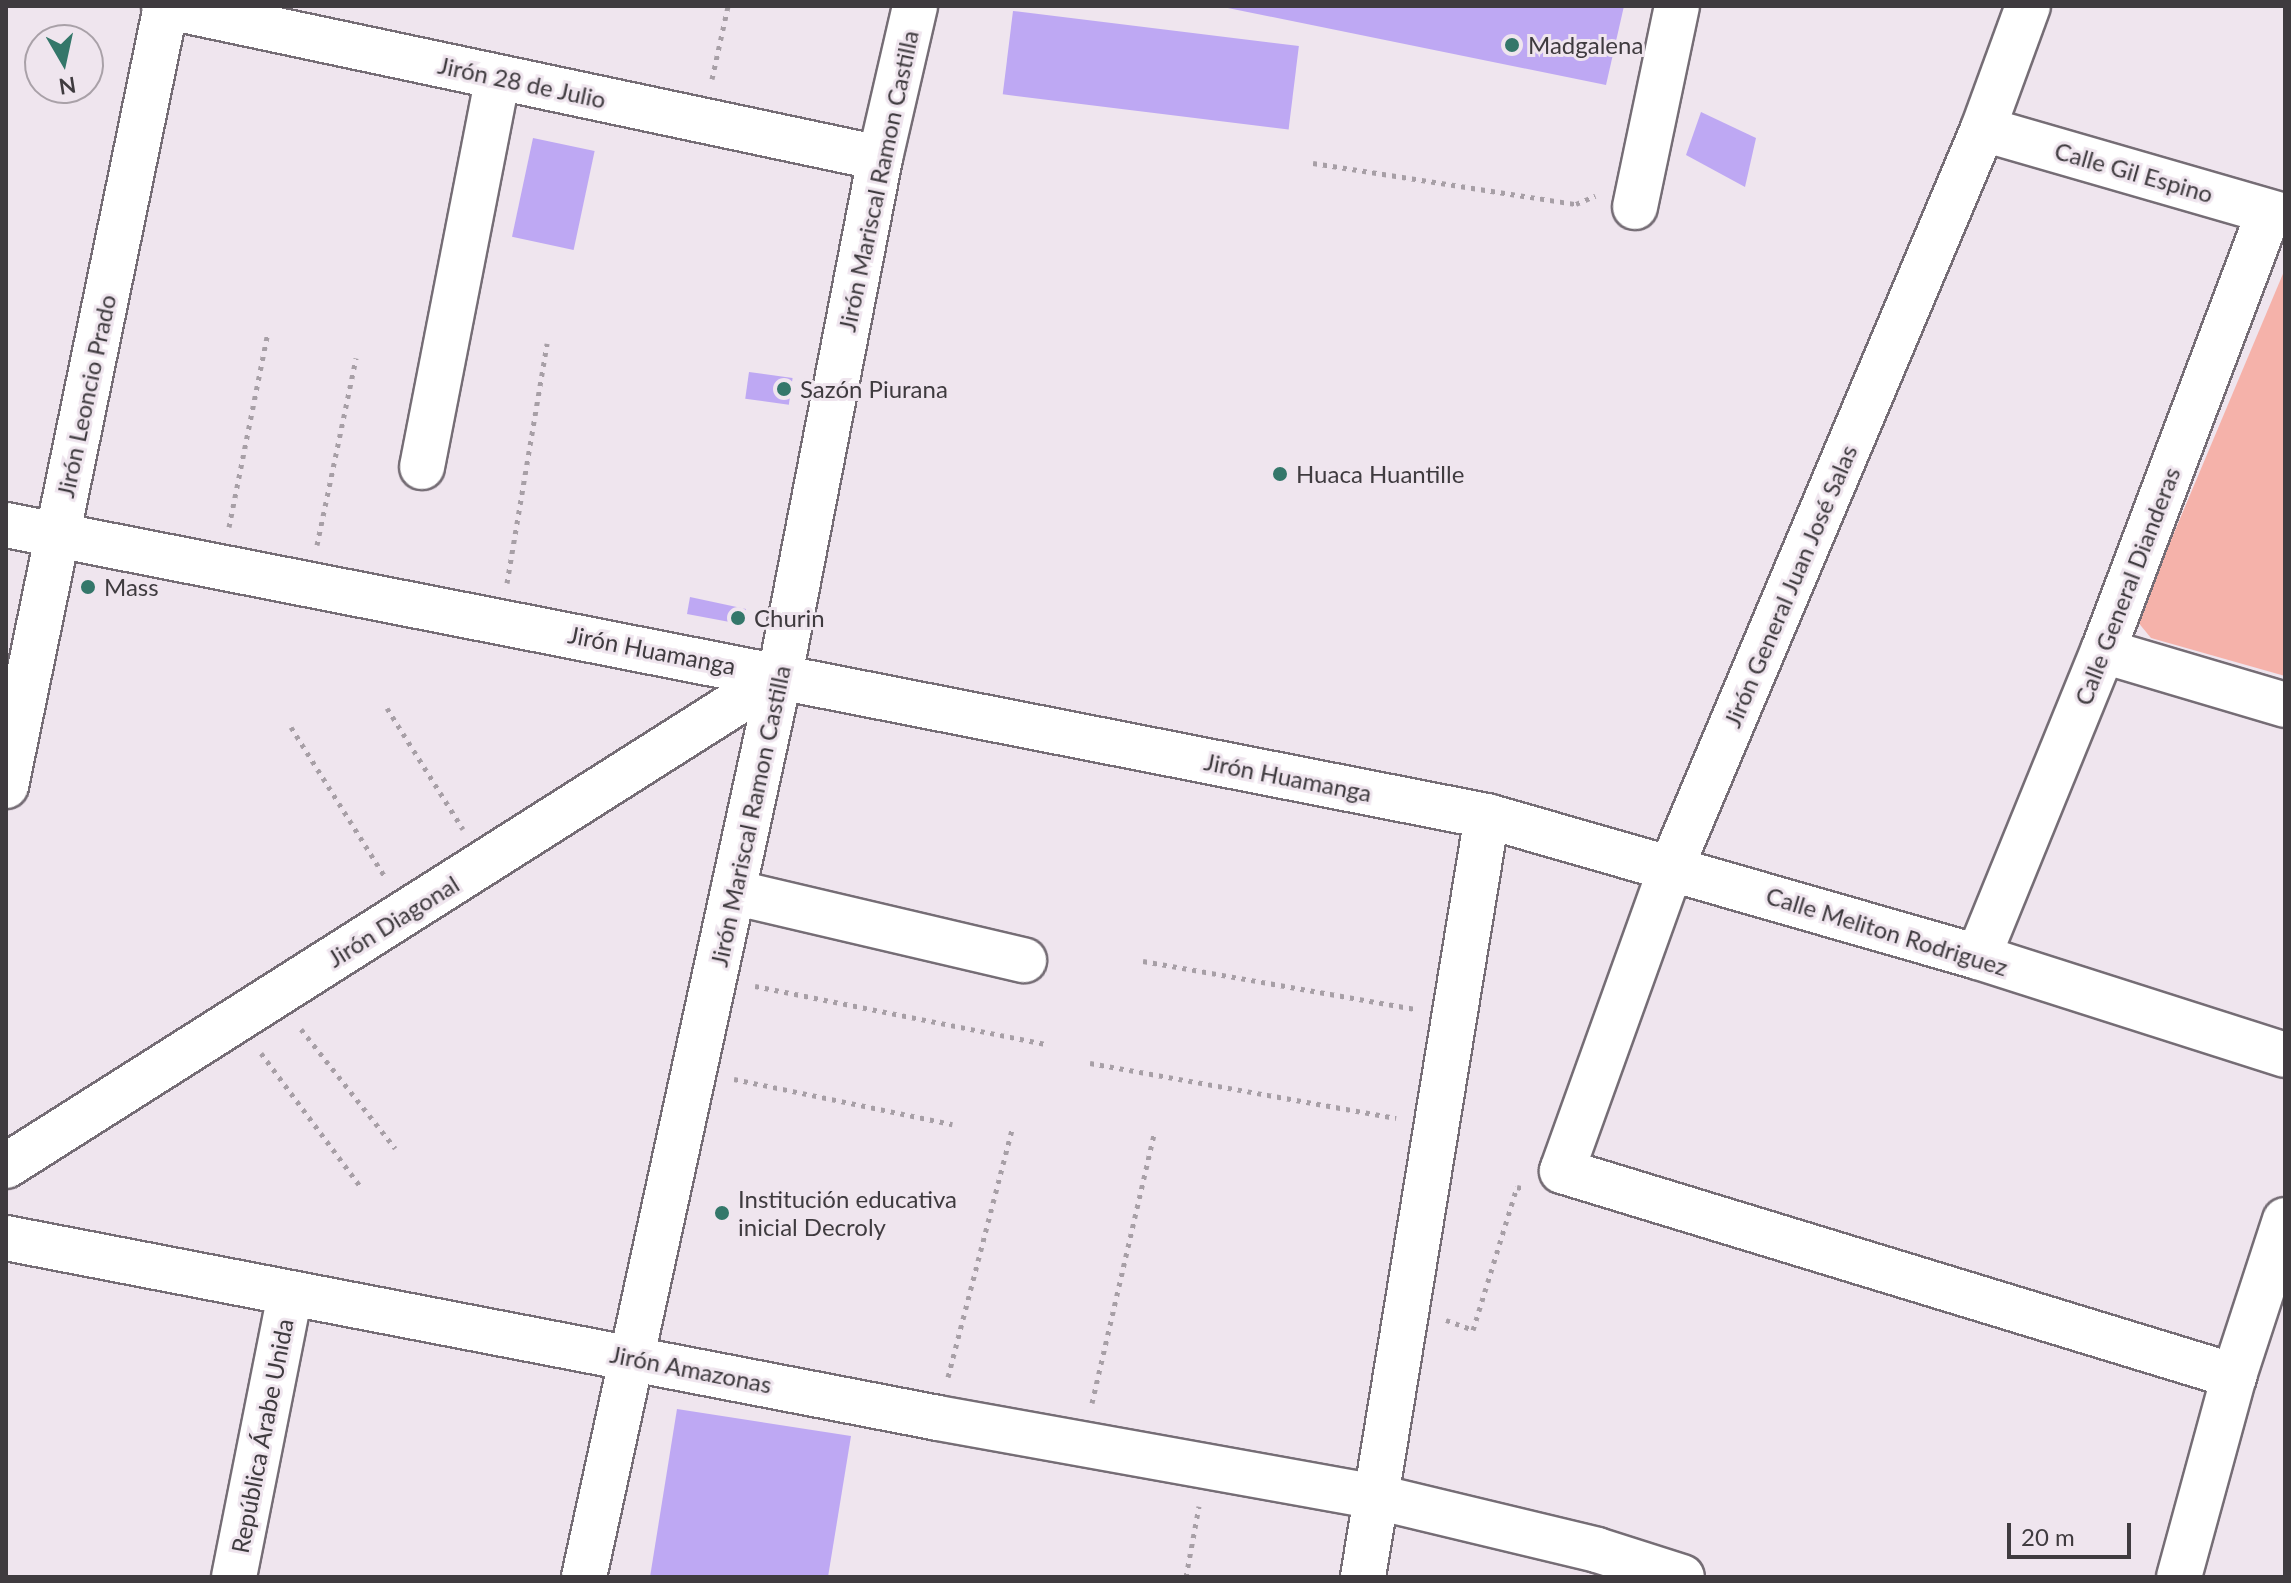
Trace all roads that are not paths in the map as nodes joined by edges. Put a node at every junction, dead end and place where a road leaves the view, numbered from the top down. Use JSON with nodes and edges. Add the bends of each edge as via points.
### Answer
{"nodes":[{"id":1,"x":166,"y":6,"type":"edge"},
{"id":2,"x":915,"y":6,"type":"edge"},
{"id":3,"x":1677,"y":6,"type":"edge"},
{"id":4,"x":2028,"y":6,"type":"edge"},
{"id":5,"x":498,"y":77,"type":"junction"},
{"id":6,"x":1983,"y":129,"type":"junction"},
{"id":7,"x":880,"y":158,"type":"junction"},
{"id":8,"x":1638,"y":191,"type":"road end"},
{"id":9,"x":2277,"y":214,"type":"edge"},
{"id":10,"x":422,"y":467,"type":"dead end"},
{"id":11,"x":6,"y":525,"type":"edge"},
{"id":12,"x":58,"y":535,"type":"junction"},
{"id":13,"x":2103,"y":651,"type":"junction"},
{"id":14,"x":780,"y":675,"type":"junction"},
{"id":15,"x":2285,"y":705,"type":"edge"},
{"id":16,"x":6,"y":786,"type":"edge"},
{"id":17,"x":1487,"y":816,"type":"junction"},
{"id":18,"x":1671,"y":868,"type":"junction"},
{"id":19,"x":733,"y":892,"type":"junction"},
{"id":20,"x":1978,"y":957,"type":"junction"},
{"id":21,"x":1024,"y":960,"type":"dead end"},
{"id":22,"x":2285,"y":1055,"type":"edge"},
{"id":23,"x":6,"y":1166,"type":"edge"},
{"id":24,"x":2285,"y":1220,"type":"edge"},
{"id":25,"x":6,"y":1238,"type":"edge"},
{"id":26,"x":290,"y":1295,"type":"junction"},
{"id":27,"x":631,"y":1357,"type":"junction"},
{"id":28,"x":2234,"y":1376,"type":"junction"},
{"id":29,"x":1377,"y":1497,"type":"junction"},
{"id":30,"x":234,"y":1577,"type":"edge"},
{"id":31,"x":584,"y":1577,"type":"edge"},
{"id":32,"x":1363,"y":1577,"type":"edge"},
{"id":33,"x":1682,"y":1577,"type":"edge"},
{"id":34,"x":2179,"y":1577,"type":"edge"}],
"edges":[{"from":1,"to":5,"type":"street","name":"Jirón 28 de Julio"},
{"from":1,"to":12,"type":"street","name":"Jirón Leoncio Prado"},
{"from":2,"to":7,"type":"street","name":"Jirón Mariscal Ramon Castilla"},
{"from":3,"to":8,"type":"street"},
{"from":4,"to":6,"type":"street","name":"Jirón General Juan José Salas"},
{"from":5,"to":7,"type":"street","name":"Jirón 28 de Julio"},
{"from":5,"to":10,"type":"street"},
{"from":6,"to":9,"type":"street","name":"Calle Gil Espino"},
{"from":6,"to":18,"type":"street","name":"Jirón General Juan José Salas"},
{"from":7,"to":14,"type":"street","name":"Jirón Mariscal Ramon Castilla"},
{"from":9,"to":13,"type":"street","name":"Calle General Dianderas"},
{"from":11,"to":12,"type":"street","name":"Jirón Huamanga"},
{"from":12,"to":14,"type":"street","name":"Jirón Huamanga"},
{"from":12,"to":16,"type":"street","name":"Jirón Leoncio Prado"},
{"from":13,"to":15,"type":"street"},
{"from":13,"to":20,"type":"street","name":"Calle General Dianderas"},
{"from":14,"to":17,"type":"street","name":"Jirón Huamanga"},
{"from":14,"to":19,"type":"street","name":"Jirón Mariscal Ramon Castilla"},
{"from":14,"to":23,"type":"street","name":"Jirón Diagonal"},
{"from":17,"to":18,"type":"street","name":"Calle Meliton Rodriguez"},
{"from":17,"to":29,"type":"street"},
{"from":18,"to":20,"type":"street","name":"Calle Meliton Rodriguez"},
{"from":18,"to":28,"type":"street","name":"Jirón General Juan José Salas","via":[[1567,1172]]},
{"from":19,"to":21,"type":"street"},
{"from":19,"to":27,"type":"street","name":"Jirón Mariscal Ramon Castilla"},
{"from":20,"to":22,"type":"street","name":"Calle Meliton Rodriguez"},
{"from":24,"to":28,"type":"street"},
{"from":25,"to":26,"type":"street","name":"Jirón Amazonas"},
{"from":26,"to":27,"type":"street","name":"Jirón Amazonas"},
{"from":26,"to":30,"type":"street","name":"República Árabe Unida"},
{"from":27,"to":29,"type":"street","name":"Jirón Amazonas"},
{"from":27,"to":31,"type":"street","name":"Jirón Mariscal Ramon Castilla"},
{"from":28,"to":34,"type":"street"},
{"from":29,"to":32,"type":"street"},
{"from":29,"to":33,"type":"street","name":"Jirón Amazonas"}]}
